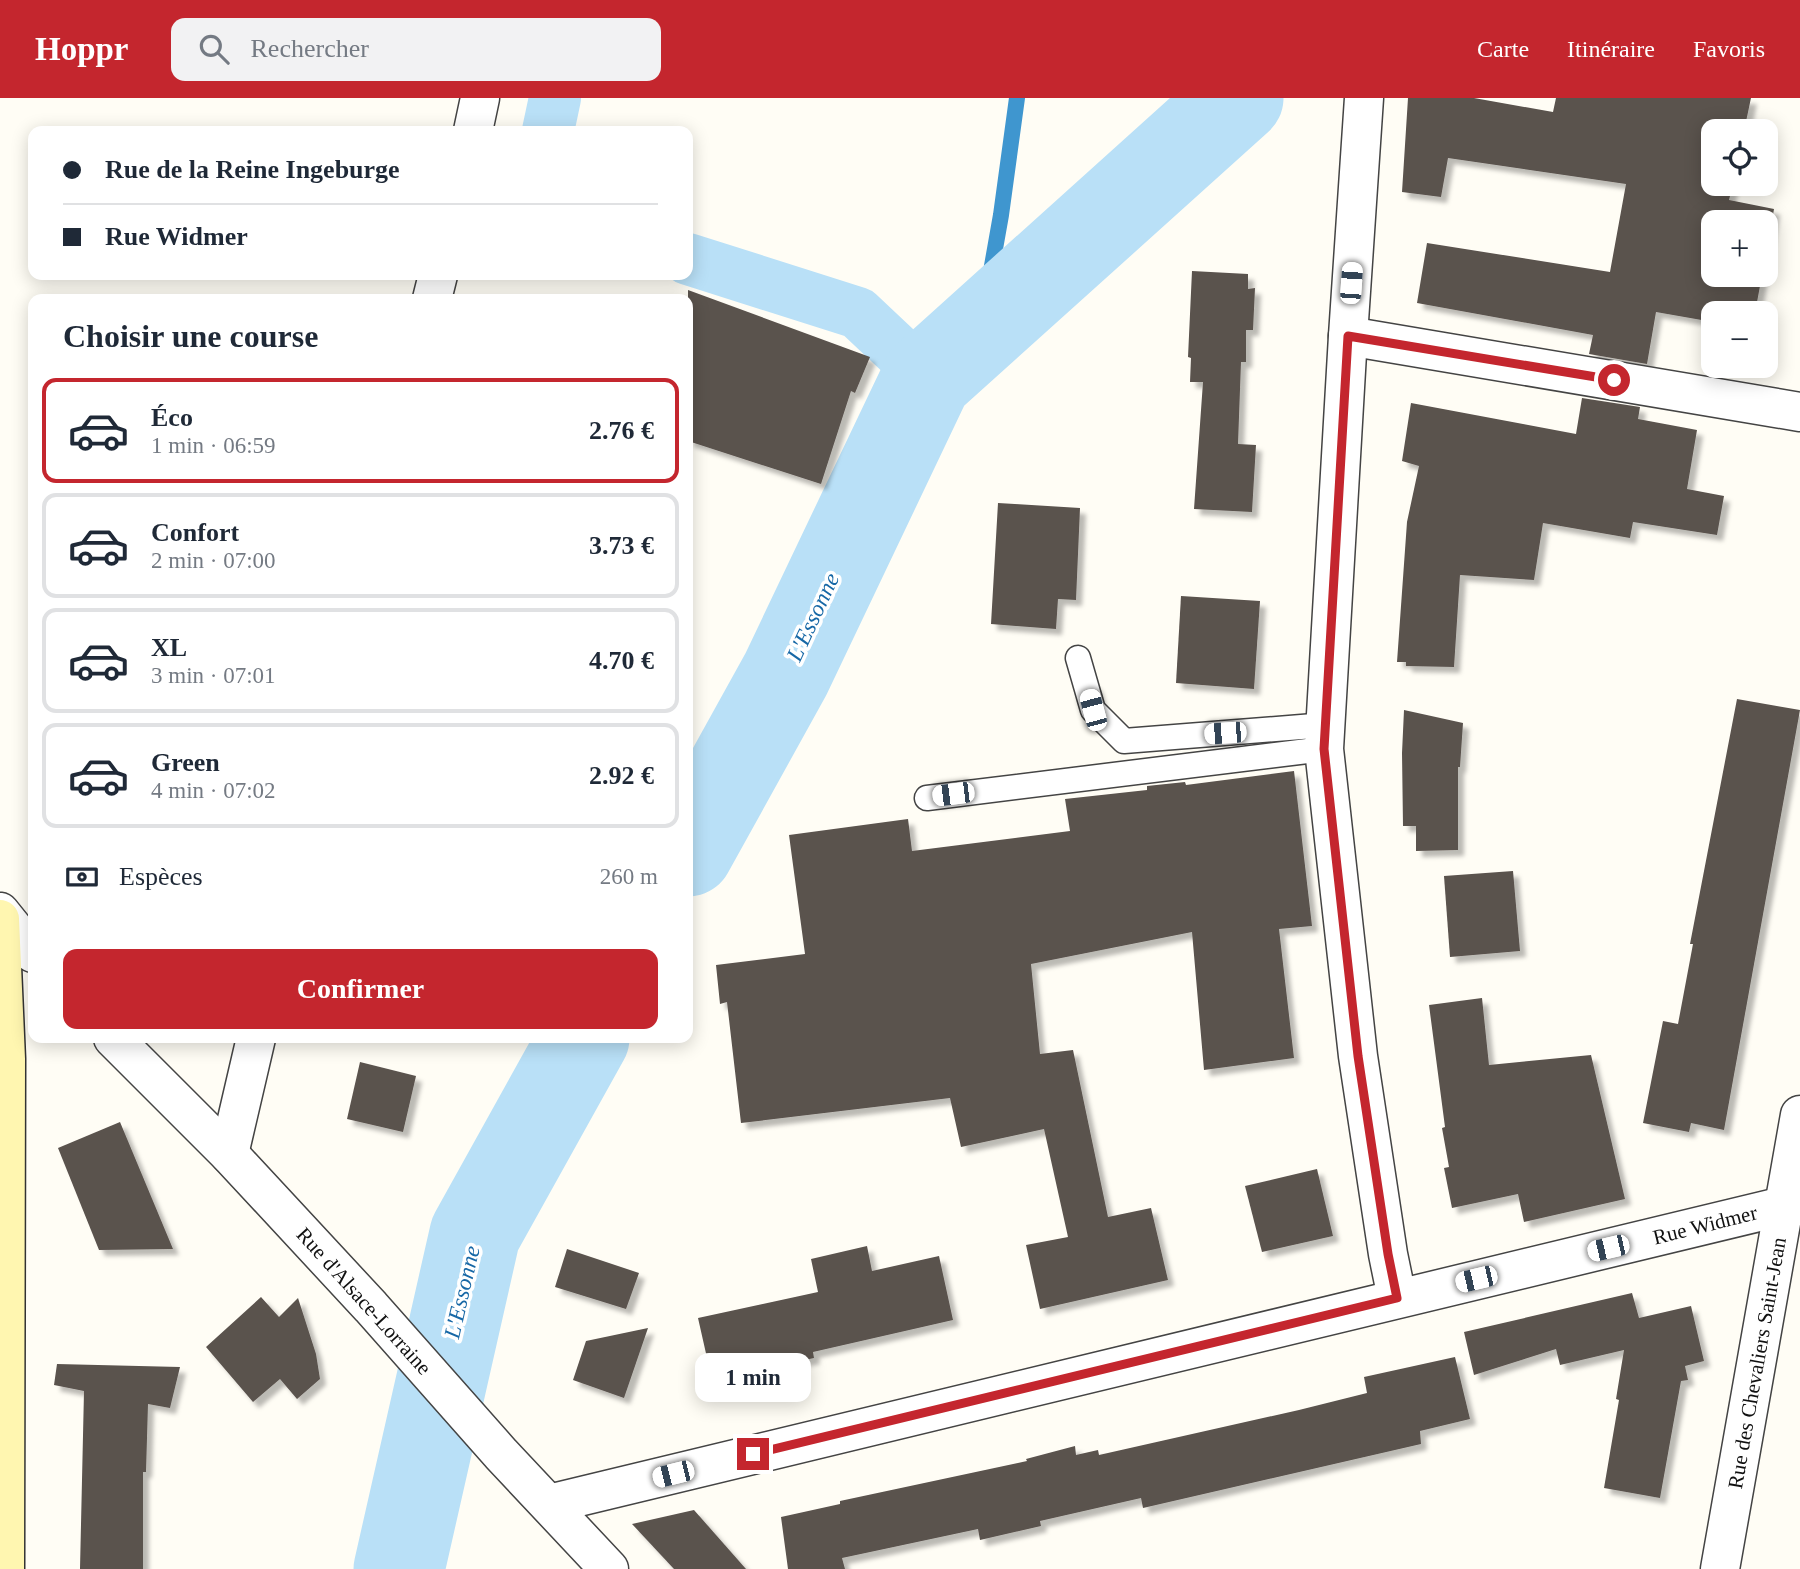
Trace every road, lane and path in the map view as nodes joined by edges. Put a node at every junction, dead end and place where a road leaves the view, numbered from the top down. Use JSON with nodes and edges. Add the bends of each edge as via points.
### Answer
{"nodes":[{"id":1,"x":481,"y":98,"type":"edge"},
{"id":2,"x":1364,"y":98,"type":"edge"},
{"id":3,"x":473,"y":126,"type":"edge"},
{"id":4,"x":1348,"y":336,"type":"junction"},
{"id":5,"x":1800,"y":412,"type":"edge"},
{"id":6,"x":1078,"y":657,"type":"dead end"},
{"id":7,"x":1325,"y":737,"type":"junction"},
{"id":8,"x":927,"y":798,"type":"dead end"},
{"id":9,"x":0,"y":912,"type":"edge"},
{"id":10,"x":0,"y":919,"type":"edge"},
{"id":11,"x":28,"y":947,"type":"edge"},
{"id":12,"x":118,"y":1043,"type":"edge"},
{"id":13,"x":255,"y":1043,"type":"edge"},
{"id":14,"x":1800,"y":1115,"type":"edge"},
{"id":15,"x":229,"y":1154,"type":"junction"},
{"id":16,"x":1792,"y":1204,"type":"edge"},
{"id":17,"x":1397,"y":1298,"type":"junction"},
{"id":18,"x":549,"y":1504,"type":"junction"},
{"id":19,"x":5,"y":1569,"type":"edge"},
{"id":20,"x":609,"y":1569,"type":"edge"},
{"id":21,"x":1720,"y":1569,"type":"edge"}],
"edges":[{"from":1,"to":3,"type":"street"},
{"from":2,"to":4,"type":"street"},
{"from":4,"to":5,"type":"street"},
{"from":4,"to":7,"type":"street"},
{"from":6,"to":7,"type":"lane","via":[[1093,710],[1124,741]]},
{"from":7,"to":8,"type":"lane"},
{"from":7,"to":17,"type":"street","via":[[1358,1056]]},
{"from":9,"to":11,"type":"street"},
{"from":10,"to":19,"type":"street","via":[[6,1059]]},
{"from":12,"to":15,"type":"street","name":"Rue d'Alsace-Lorraine"},
{"from":13,"to":15,"type":"street"},
{"from":14,"to":16,"type":"street","name":"Rue des Chevaliers Saint-Jean"},
{"from":15,"to":18,"type":"street","name":"Rue d'Alsace-Lorraine"},
{"from":16,"to":17,"type":"street","name":"Rue Widmer"},
{"from":16,"to":21,"type":"street","name":"Rue des Chevaliers Saint-Jean"},
{"from":17,"to":18,"type":"street","name":"Rue Widmer"},
{"from":18,"to":20,"type":"street","name":"Rue d'Alsace-Lorraine"}]}
